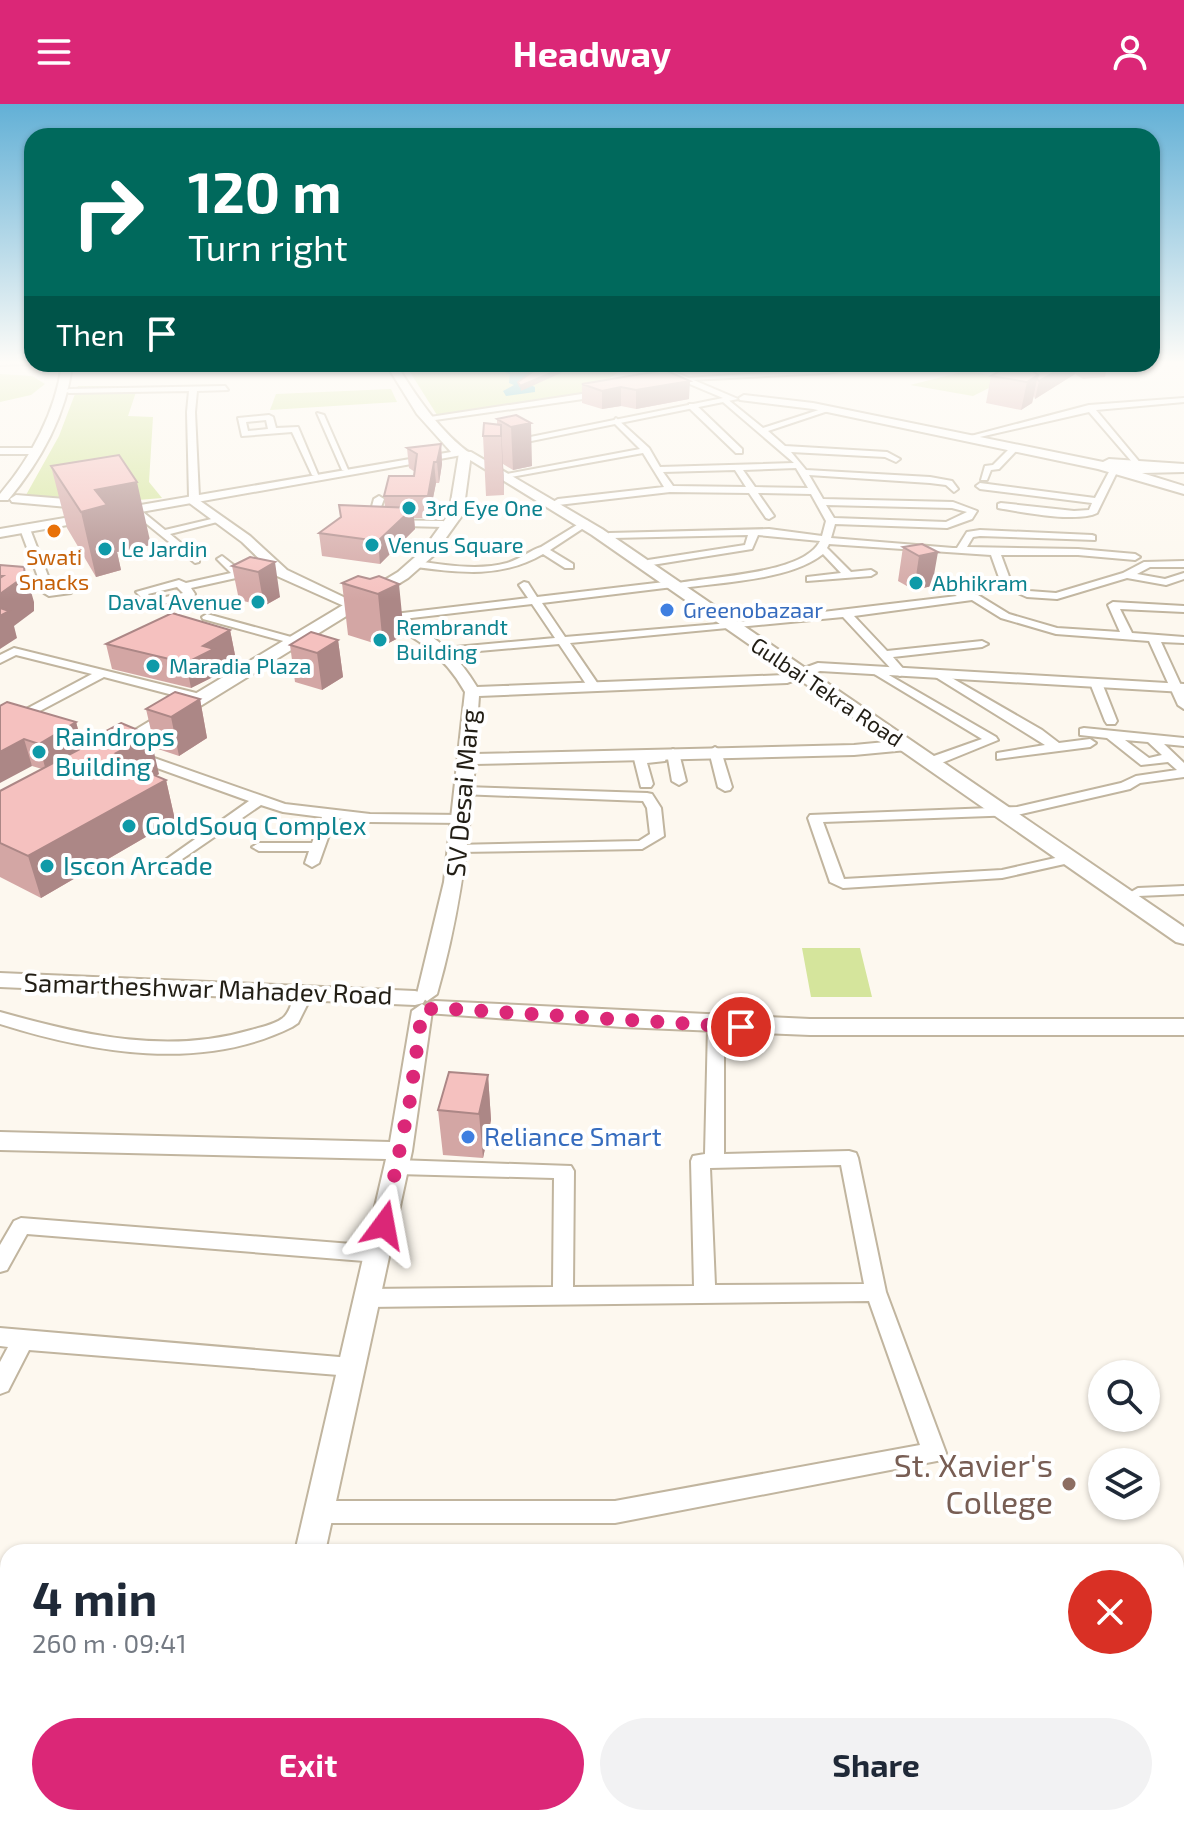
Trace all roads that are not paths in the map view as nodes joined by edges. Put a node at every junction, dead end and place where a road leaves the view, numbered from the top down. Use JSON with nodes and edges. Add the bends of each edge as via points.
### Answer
{"nodes":[{"id":1,"x":40,"y":440,"type":"edge"},
{"id":2,"x":47,"y":440,"type":"edge"},
{"id":3,"x":193,"y":440,"type":"edge"},
{"id":4,"x":300,"y":440,"type":"edge"},
{"id":5,"x":332,"y":440,"type":"edge"},
{"id":6,"x":454,"y":440,"type":"edge"},
{"id":7,"x":456,"y":440,"type":"edge"},
{"id":8,"x":518,"y":440,"type":"edge"},
{"id":9,"x":519,"y":440,"type":"edge"},
{"id":10,"x":636,"y":440,"type":"edge"},
{"id":11,"x":728,"y":440,"type":"edge"},
{"id":12,"x":775,"y":440,"type":"edge"},
{"id":13,"x":978,"y":440,"type":"edge"},
{"id":14,"x":986,"y":440,"type":"edge"},
{"id":15,"x":1113,"y":440,"type":"edge"},
{"id":16,"x":1015,"y":448,"type":"junction"},
{"id":17,"x":785,"y":449,"type":"junction"},
{"id":18,"x":646,"y":450,"type":"junction"},
{"id":19,"x":0,"y":451,"type":"edge"},
{"id":20,"x":35,"y":451,"type":"junction"},
{"id":21,"x":466,"y":451,"type":"junction"},
{"id":22,"x":739,"y":451,"type":"dead end"},
{"id":23,"x":843,"y":453,"type":"junction"},
{"id":24,"x":896,"y":459,"type":"dead end"},
{"id":25,"x":846,"y":466,"type":"dead end"},
{"id":26,"x":737,"y":467,"type":"junction"},
{"id":27,"x":801,"y":468,"type":"junction"},
{"id":28,"x":1107,"y":468,"type":"junction"},
{"id":29,"x":1184,"y":469,"type":"edge"},
{"id":30,"x":346,"y":470,"type":"junction"},
{"id":31,"x":657,"y":470,"type":"junction"},
{"id":32,"x":1135,"y":470,"type":"junction"},
{"id":33,"x":511,"y":474,"type":"junction"},
{"id":34,"x":316,"y":475,"type":"junction"},
{"id":35,"x":861,"y":476,"type":"junction"},
{"id":36,"x":905,"y":478,"type":"junction"},
{"id":37,"x":670,"y":489,"type":"junction"},
{"id":38,"x":862,"y":489,"type":"dead end"},
{"id":39,"x":954,"y":489,"type":"dead end"},
{"id":40,"x":1184,"y":489,"type":"edge"},
{"id":41,"x":801,"y":491,"type":"junction"},
{"id":42,"x":814,"y":491,"type":"junction"},
{"id":43,"x":758,"y":492,"type":"junction"},
{"id":44,"x":907,"y":493,"type":"dead end"},
{"id":45,"x":193,"y":498,"type":"junction"},
{"id":46,"x":379,"y":499,"type":"dead end"},
{"id":47,"x":1097,"y":501,"type":"junction"},
{"id":48,"x":5,"y":502,"type":"edge"},
{"id":49,"x":558,"y":502,"type":"junction"},
{"id":50,"x":822,"y":502,"type":"junction"},
{"id":51,"x":1001,"y":506,"type":"dead end"},
{"id":52,"x":105,"y":510,"type":"junction"},
{"id":53,"x":129,"y":510,"type":"junction"},
{"id":54,"x":769,"y":516,"type":"dead end"},
{"id":55,"x":220,"y":520,"type":"junction"},
{"id":56,"x":831,"y":521,"type":"junction"},
{"id":57,"x":585,"y":523,"type":"junction"},
{"id":58,"x":443,"y":524,"type":"junction"},
{"id":59,"x":25,"y":529,"type":"junction"},
{"id":60,"x":0,"y":531,"type":"edge"},
{"id":61,"x":754,"y":532,"type":"junction"},
{"id":62,"x":163,"y":533,"type":"junction"},
{"id":63,"x":612,"y":535,"type":"junction"},
{"id":64,"x":1092,"y":538,"type":"dead end"},
{"id":65,"x":824,"y":544,"type":"junction"},
{"id":66,"x":539,"y":550,"type":"junction"},
{"id":67,"x":960,"y":550,"type":"junction"},
{"id":68,"x":995,"y":552,"type":"junction"},
{"id":69,"x":1135,"y":557,"type":"dead end"},
{"id":70,"x":222,"y":559,"type":"dead end"},
{"id":71,"x":195,"y":560,"type":"dead end"},
{"id":72,"x":652,"y":562,"type":"junction"},
{"id":73,"x":416,"y":564,"type":"junction"},
{"id":74,"x":1184,"y":564,"type":"edge"},
{"id":75,"x":569,"y":566,"type":"dead end"},
{"id":76,"x":915,"y":569,"type":"edge"},
{"id":77,"x":251,"y":571,"type":"edge"},
{"id":78,"x":871,"y":573,"type":"dead end"},
{"id":79,"x":238,"y":574,"type":"junction"},
{"id":80,"x":849,"y":575,"type":"junction"},
{"id":81,"x":1127,"y":575,"type":"junction"},
{"id":82,"x":1184,"y":576,"type":"edge"},
{"id":83,"x":811,"y":579,"type":"dead end"},
{"id":84,"x":132,"y":581,"type":"dead end"},
{"id":85,"x":1166,"y":582,"type":"junction"},
{"id":86,"x":678,"y":584,"type":"junction"},
{"id":87,"x":251,"y":585,"type":"edge"},
{"id":88,"x":524,"y":585,"type":"dead end"},
{"id":89,"x":184,"y":587,"type":"junction"},
{"id":90,"x":67,"y":591,"type":"dead end"},
{"id":91,"x":141,"y":592,"type":"junction"},
{"id":92,"x":968,"y":598,"type":"junction"},
{"id":93,"x":535,"y":600,"type":"junction"},
{"id":94,"x":351,"y":605,"type":"junction"},
{"id":95,"x":1184,"y":608,"type":"edge"},
{"id":96,"x":845,"y":613,"type":"junction"},
{"id":97,"x":207,"y":617,"type":"dead end"},
{"id":98,"x":386,"y":618,"type":"junction"},
{"id":99,"x":732,"y":625,"type":"junction"},
{"id":100,"x":1127,"y":635,"type":"junction"},
{"id":101,"x":1153,"y":637,"type":"junction"},
{"id":102,"x":287,"y":639,"type":"junction"},
{"id":103,"x":565,"y":640,"type":"junction"},
{"id":104,"x":1184,"y":640,"type":"edge"},
{"id":105,"x":982,"y":644,"type":"dead end"},
{"id":106,"x":445,"y":651,"type":"junction"},
{"id":107,"x":884,"y":655,"type":"junction"},
{"id":108,"x":0,"y":660,"type":"edge"},
{"id":109,"x":875,"y":670,"type":"junction"},
{"id":110,"x":802,"y":672,"type":"junction"},
{"id":111,"x":900,"y":672,"type":"junction"},
{"id":112,"x":103,"y":673,"type":"junction"},
{"id":113,"x":938,"y":674,"type":"junction"},
{"id":114,"x":1096,"y":683,"type":"junction"},
{"id":115,"x":594,"y":687,"type":"junction"},
{"id":116,"x":1180,"y":687,"type":"edge"},
{"id":117,"x":472,"y":692,"type":"junction"},
{"id":118,"x":192,"y":696,"type":"junction"},
{"id":119,"x":1184,"y":705,"type":"edge"},
{"id":120,"x":0,"y":728,"type":"edge"},
{"id":121,"x":1111,"y":728,"type":"junction"},
{"id":122,"x":1152,"y":739,"type":"junction"},
{"id":123,"x":1184,"y":742,"type":"edge"},
{"id":124,"x":907,"y":745,"type":"junction"},
{"id":125,"x":1056,"y":747,"type":"junction"},
{"id":126,"x":108,"y":751,"type":"junction"},
{"id":127,"x":715,"y":754,"type":"junction"},
{"id":128,"x":639,"y":756,"type":"junction"},
{"id":129,"x":676,"y":756,"type":"junction"},
{"id":130,"x":1002,"y":756,"type":"dead end"},
{"id":131,"x":1169,"y":758,"type":"junction"},
{"id":132,"x":468,"y":759,"type":"junction"},
{"id":133,"x":939,"y":759,"type":"junction"},
{"id":134,"x":1184,"y":772,"type":"edge"},
{"id":135,"x":679,"y":781,"type":"dead end"},
{"id":136,"x":646,"y":784,"type":"dead end"},
{"id":137,"x":725,"y":787,"type":"dead end"},
{"id":138,"x":465,"y":791,"type":"junction"},
{"id":139,"x":259,"y":800,"type":"junction"},
{"id":140,"x":1011,"y":812,"type":"junction"},
{"id":141,"x":329,"y":815,"type":"junction"},
{"id":142,"x":463,"y":819,"type":"junction"},
{"id":143,"x":460,"y":844,"type":"junction"},
{"id":144,"x":259,"y":847,"type":"dead end"},
{"id":145,"x":317,"y":847,"type":"junction"},
{"id":146,"x":1073,"y":858,"type":"junction"},
{"id":147,"x":312,"y":863,"type":"dead end"},
{"id":148,"x":169,"y":864,"type":"dead end"},
{"id":149,"x":1184,"y":890,"type":"edge"},
{"id":150,"x":1138,"y":892,"type":"junction"},
{"id":151,"x":1184,"y":924,"type":"edge"},
{"id":152,"x":1184,"y":937,"type":"edge"},
{"id":153,"x":0,"y":980,"type":"edge"},
{"id":154,"x":0,"y":989,"type":"edge"},
{"id":155,"x":425,"y":1002,"type":"junction"},
{"id":156,"x":300,"y":1003,"type":"junction"},
{"id":157,"x":1184,"y":1017,"type":"edge"},
{"id":158,"x":0,"y":1018,"type":"edge"},
{"id":159,"x":716,"y":1026,"type":"junction"},
{"id":160,"x":1184,"y":1027,"type":"edge"},
{"id":161,"x":0,"y":1141,"type":"edge"},
{"id":162,"x":399,"y":1159,"type":"junction"},
{"id":163,"x":714,"y":1161,"type":"junction"},
{"id":164,"x":377,"y":1254,"type":"junction"},
{"id":165,"x":0,"y":1264,"type":"edge"},
{"id":166,"x":876,"y":1292,"type":"junction"},
{"id":167,"x":705,"y":1294,"type":"junction"},
{"id":168,"x":563,"y":1296,"type":"junction"},
{"id":169,"x":367,"y":1298,"type":"junction"},
{"id":170,"x":0,"y":1337,"type":"edge"},
{"id":171,"x":23,"y":1340,"type":"junction"},
{"id":172,"x":351,"y":1367,"type":"junction"},
{"id":173,"x":0,"y":1384,"type":"edge"},
{"id":174,"x":319,"y":1512,"type":"junction"},
{"id":175,"x":312,"y":1544,"type":"edge"}],
"edges":[{"from":1,"to":20,"type":"main road"},
{"from":2,"to":48,"type":"main road"},
{"from":3,"to":45,"type":"street"},
{"from":4,"to":34,"type":"street"},
{"from":5,"to":30,"type":"street"},
{"from":6,"to":21,"type":"main road"},
{"from":7,"to":21,"type":"main road"},
{"from":8,"to":21,"type":"main road"},
{"from":9,"to":21,"type":"main road"},
{"from":10,"to":18,"type":"street"},
{"from":11,"to":22,"type":"street"},
{"from":12,"to":17,"type":"street"},
{"from":13,"to":16,"type":"main road"},
{"from":14,"to":28,"type":"main road"},
{"from":15,"to":32,"type":"street"},
{"from":16,"to":28,"type":"main road"},
{"from":16,"to":47,"type":"street","via":[[988,468],[982,482]]},
{"from":17,"to":23,"type":"street"},
{"from":17,"to":27,"type":"street"},
{"from":18,"to":31,"type":"street"},
{"from":18,"to":33,"type":"street"},
{"from":19,"to":20,"type":"street"},
{"from":20,"to":48,"type":"main road"},
{"from":21,"to":30,"type":"main road"},
{"from":21,"to":33,"type":"main road","name":"Gulbai Tekra Road"},
{"from":21,"to":45,"type":"main road"},
{"from":21,"to":57,"type":"main road","name":"Gulbai Tekra Road"},
{"from":21,"to":58,"type":"main road","via":[[456,465],[453,499]]},
{"from":21,"to":73,"type":"main road","via":[[456,514]]},
{"from":23,"to":24,"type":"street"},
{"from":23,"to":25,"type":"street"},
{"from":26,"to":27,"type":"street"},
{"from":26,"to":31,"type":"street"},
{"from":26,"to":43,"type":"street"},
{"from":27,"to":35,"type":"street"},
{"from":27,"to":42,"type":"street"},
{"from":28,"to":32,"type":"main road","via":[[1120,463]]},
{"from":28,"to":47,"type":"street"},
{"from":29,"to":32,"type":"main road"},
{"from":30,"to":34,"type":"main road"},
{"from":31,"to":37,"type":"street"},
{"from":32,"to":40,"type":"main road"},
{"from":33,"to":49,"type":"main road","name":"Gulbai Tekra Road"},
{"from":34,"to":45,"type":"main road"},
{"from":35,"to":36,"type":"street"},
{"from":35,"to":38,"type":"street"},
{"from":36,"to":39,"type":"street","via":[[942,481]]},
{"from":36,"to":44,"type":"street"},
{"from":37,"to":43,"type":"street"},
{"from":37,"to":49,"type":"street"},
{"from":41,"to":42,"type":"street"},
{"from":41,"to":43,"type":"street"},
{"from":41,"to":43,"type":"street","via":[[789,471],[751,473]]},
{"from":42,"to":50,"type":"street"},
{"from":43,"to":54,"type":"street"},
{"from":45,"to":48,"type":"main road","via":[[121,506]]},
{"from":45,"to":53,"type":"main road"},
{"from":45,"to":55,"type":"street","name":"SV Desai Marg"},
{"from":46,"to":58,"type":"street","via":[[370,523]]},
{"from":47,"to":51,"type":"street","via":[[1086,514]]},
{"from":48,"to":52,"type":"main road"},
{"from":49,"to":63,"type":"main road","name":"Gulbai Tekra Road"},
{"from":50,"to":56,"type":"street"},
{"from":50,"to":56,"type":"street","via":[[953,505],[972,511],[947,525]]},
{"from":52,"to":53,"type":"main road"},
{"from":52,"to":60,"type":"main road"},
{"from":53,"to":59,"type":"main road"},
{"from":53,"to":62,"type":"street"},
{"from":55,"to":62,"type":"street"},
{"from":55,"to":94,"type":"street","name":"SV Desai Marg","via":[[269,566]]},
{"from":56,"to":65,"type":"street"},
{"from":57,"to":66,"type":"street"},
{"from":57,"to":86,"type":"main road","name":"Gulbai Tekra Road"},
{"from":58,"to":94,"type":"main road","via":[[409,561]]},
{"from":59,"to":60,"type":"main road"},
{"from":59,"to":90,"type":"street","via":[[49,593]]},
{"from":61,"to":63,"type":"street"},
{"from":61,"to":65,"type":"street"},
{"from":61,"to":72,"type":"street","via":[[749,547]]},
{"from":62,"to":71,"type":"street"},
{"from":63,"to":72,"type":"main road","name":"Gulbai Tekra Road"},
{"from":64,"to":67,"type":"street","via":[[980,533],[970,534]]},
{"from":65,"to":67,"type":"street"},
{"from":65,"to":80,"type":"street"},
{"from":65,"to":86,"type":"street","via":[[818,554],[772,569]]},
{"from":66,"to":73,"type":"street","via":[[517,564],[492,569]]},
{"from":66,"to":75,"type":"street"},
{"from":67,"to":68,"type":"street"},
{"from":68,"to":69,"type":"street"},
{"from":68,"to":81,"type":"street","via":[[1006,584],[1027,594],[1057,596]]},
{"from":70,"to":79,"type":"street"},
{"from":72,"to":86,"type":"main road","name":"Gulbai Tekra Road"},
{"from":73,"to":94,"type":"main road"},
{"from":74,"to":81,"type":"street","via":[[1148,564]]},
{"from":76,"to":92,"type":"street"},
{"from":77,"to":79,"type":"street"},
{"from":78,"to":80,"type":"street"},
{"from":79,"to":87,"type":"street"},
{"from":79,"to":89,"type":"street"},
{"from":80,"to":83,"type":"street"},
{"from":81,"to":85,"type":"street"},
{"from":82,"to":85,"type":"street"},
{"from":84,"to":91,"type":"street"},
{"from":85,"to":95,"type":"street","via":[[1180,595]]},
{"from":86,"to":93,"type":"street"},
{"from":86,"to":99,"type":"main road","name":"Gulbai Tekra Road"},
{"from":88,"to":93,"type":"street"},
{"from":89,"to":91,"type":"street","via":[[179,583]]},
{"from":89,"to":91,"type":"street","via":[[190,594],[154,608]]},
{"from":92,"to":96,"type":"street"},
{"from":92,"to":100,"type":"street","via":[[1048,629]]},
{"from":93,"to":98,"type":"street"},
{"from":93,"to":103,"type":"street"},
{"from":94,"to":98,"type":"street","name":"SV Desai Marg"},
{"from":94,"to":102,"type":"main road"},
{"from":94,"to":126,"type":"main road"},
{"from":95,"to":100,"type":"street","via":[[1113,605]]},
{"from":96,"to":99,"type":"street"},
{"from":96,"to":107,"type":"street"},
{"from":97,"to":102,"type":"street"},
{"from":98,"to":106,"type":"street","name":"SV Desai Marg"},
{"from":99,"to":103,"type":"street"},
{"from":99,"to":110,"type":"main road","name":"Gulbai Tekra Road"},
{"from":100,"to":101,"type":"street"},
{"from":101,"to":104,"type":"street"},
{"from":101,"to":116,"type":"street"},
{"from":102,"to":118,"type":"main road"},
{"from":103,"to":106,"type":"street"},
{"from":103,"to":115,"type":"street"},
{"from":105,"to":107,"type":"street"},
{"from":106,"to":117,"type":"street","name":"SV Desai Marg"},
{"from":107,"to":111,"type":"street"},
{"from":108,"to":112,"type":"street","via":[[14,651]]},
{"from":109,"to":110,"type":"street","via":[[818,667]]},
{"from":109,"to":111,"type":"street"},
{"from":109,"to":133,"type":"street","via":[[992,740]]},
{"from":110,"to":115,"type":"street","via":[[787,679]]},
{"from":110,"to":124,"type":"main road","name":"Gulbai Tekra Road"},
{"from":110,"to":133,"type":"main road","name":"Gulbai Tekra Road"},
{"from":111,"to":113,"type":"street"},
{"from":112,"to":118,"type":"street"},
{"from":112,"to":120,"type":"street"},
{"from":113,"to":114,"type":"street"},
{"from":113,"to":125,"type":"street"},
{"from":114,"to":116,"type":"street"},
{"from":114,"to":121,"type":"street"},
{"from":115,"to":117,"type":"street"},
{"from":116,"to":119,"type":"street"},
{"from":117,"to":132,"type":"street","name":"SV Desai Marg"},
{"from":118,"to":126,"type":"main road"},
{"from":121,"to":122,"type":"street"},
{"from":121,"to":125,"type":"street"},
{"from":121,"to":131,"type":"street","via":[[1146,762]]},
{"from":122,"to":123,"type":"street"},
{"from":122,"to":131,"type":"street"},
{"from":124,"to":127,"type":"street"},
{"from":124,"to":140,"type":"main road","name":"Gulbai Tekra Road"},
{"from":125,"to":130,"type":"street"},
{"from":126,"to":139,"type":"street"},
{"from":127,"to":129,"type":"street"},
{"from":127,"to":137,"type":"street"},
{"from":128,"to":129,"type":"street"},
{"from":128,"to":132,"type":"street"},
{"from":128,"to":136,"type":"street"},
{"from":129,"to":135,"type":"street"},
{"from":131,"to":134,"type":"street"},
{"from":132,"to":138,"type":"street","name":"SV Desai Marg"},
{"from":133,"to":140,"type":"main road","name":"Gulbai Tekra Road"},
{"from":134,"to":140,"type":"street"},
{"from":138,"to":142,"type":"street","name":"SV Desai Marg"},
{"from":138,"to":143,"type":"street","via":[[647,797],[654,808],[657,836],[642,845],[563,847],[510,840]]},
{"from":139,"to":141,"type":"street"},
{"from":139,"to":148,"type":"street"},
{"from":140,"to":146,"type":"main road","name":"Gulbai Tekra Road"},
{"from":140,"to":146,"type":"street","via":[[815,818],[837,882],[843,884],[1002,874]]},
{"from":140,"to":150,"type":"main road","name":"Gulbai Tekra Road"},
{"from":141,"to":142,"type":"street"},
{"from":141,"to":145,"type":"street"},
{"from":142,"to":143,"type":"street","name":"SV Desai Marg"},
{"from":143,"to":155,"type":"street","name":"SV Desai Marg"},
{"from":144,"to":145,"type":"street"},
{"from":145,"to":147,"type":"street"},
{"from":146,"to":152,"type":"main road","name":"Gulbai Tekra Road"},
{"from":149,"to":150,"type":"street"},
{"from":150,"to":151,"type":"main road","name":"Gulbai Tekra Road"},
{"from":153,"to":155,"type":"main road","name":"Samartheshwar Mahadev Road"},
{"from":154,"to":156,"type":"main road","name":"Samartheshwar Mahadev Road"},
{"from":155,"to":156,"type":"main road","name":"Samartheshwar Mahadev Road"},
{"from":155,"to":157,"type":"main road","via":[[861,1017]]},
{"from":155,"to":159,"type":"main road"},
{"from":155,"to":162,"type":"street","name":"SV Desai Marg"},
{"from":156,"to":158,"type":"street","via":[[292,1019],[257,1034],[174,1047],[111,1045]]},
{"from":159,"to":160,"type":"main road"},
{"from":159,"to":163,"type":"street"},
{"from":161,"to":162,"type":"street"},
{"from":162,"to":164,"type":"street","name":"SV Desai Marg"},
{"from":162,"to":168,"type":"street","via":[[564,1171]]},
{"from":163,"to":166,"type":"street","via":[[849,1158]]},
{"from":163,"to":167,"type":"street","via":[[700,1161]]},
{"from":164,"to":165,"type":"street","via":[[21,1226]]},
{"from":164,"to":169,"type":"street","name":"SV Desai Marg"},
{"from":166,"to":167,"type":"street"},
{"from":166,"to":174,"type":"street","via":[[934,1453],[615,1512]]},
{"from":167,"to":168,"type":"street"},
{"from":168,"to":169,"type":"street"},
{"from":169,"to":172,"type":"street","name":"SV Desai Marg"},
{"from":170,"to":171,"type":"street"},
{"from":171,"to":172,"type":"street"},
{"from":171,"to":173,"type":"street"},
{"from":172,"to":174,"type":"street","name":"SV Desai Marg"},
{"from":174,"to":175,"type":"street","name":"SV Desai Marg"}]}
